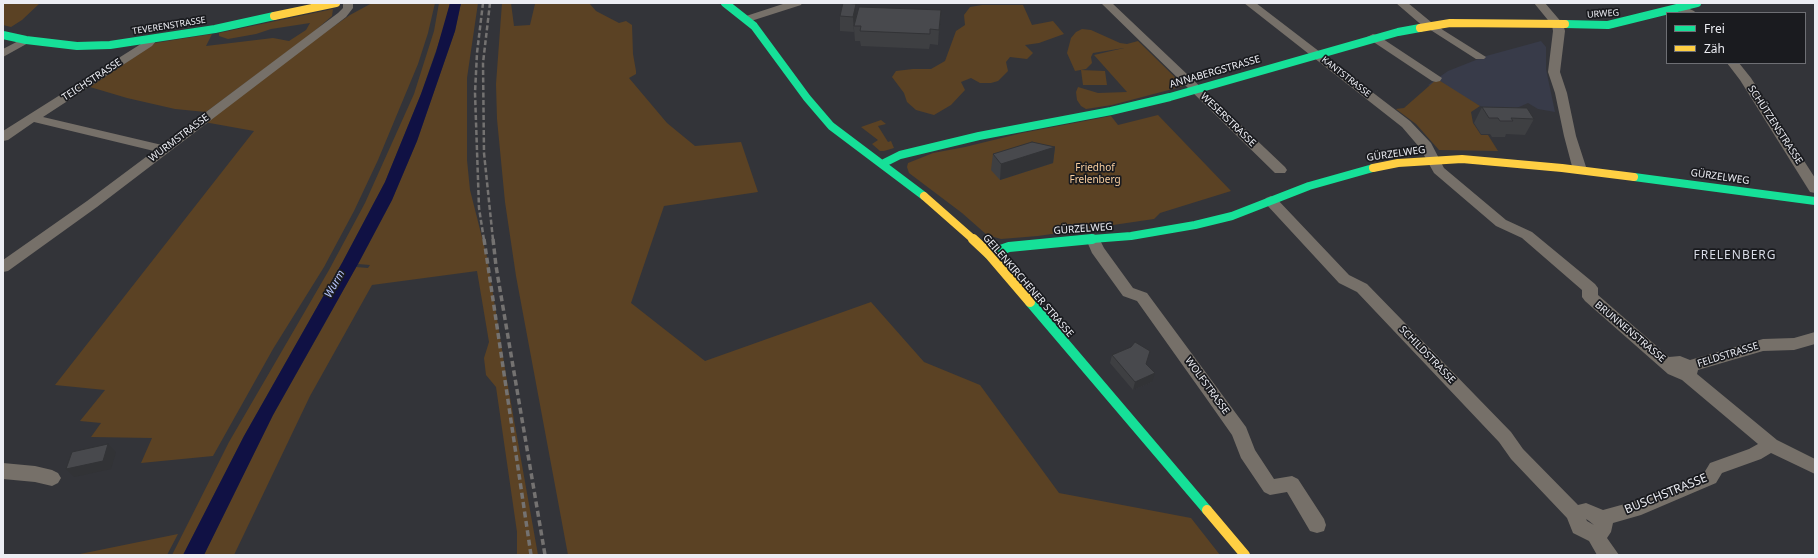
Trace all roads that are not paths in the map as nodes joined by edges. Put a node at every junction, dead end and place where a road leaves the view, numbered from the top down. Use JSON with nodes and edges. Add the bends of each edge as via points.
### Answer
{"nodes":[{"id":1,"x":336,"y":3,"type":"edge"},
{"id":2,"x":348,"y":3,"type":"edge"},
{"id":3,"x":724,"y":3,"type":"edge"},
{"id":4,"x":797,"y":3,"type":"edge"},
{"id":5,"x":1106,"y":3,"type":"edge"},
{"id":6,"x":1249,"y":3,"type":"edge"},
{"id":7,"x":1401,"y":3,"type":"edge"},
{"id":8,"x":1539,"y":3,"type":"edge"},
{"id":9,"x":1697,"y":3,"type":"edge"},
{"id":10,"x":1686,"y":10,"type":"edge"},
{"id":11,"x":1676,"y":12,"type":"edge"},
{"id":12,"x":1666,"y":14,"type":"edge"},
{"id":13,"x":747,"y":18,"type":"junction"},
{"id":14,"x":1557,"y":24,"type":"junction"},
{"id":15,"x":1430,"y":25,"type":"junction"},
{"id":16,"x":3,"y":34,"type":"edge"},
{"id":17,"x":1373,"y":38,"type":"junction"},
{"id":18,"x":26,"y":40,"type":"junction"},
{"id":19,"x":151,"y":40,"type":"junction"},
{"id":20,"x":3,"y":54,"type":"edge"},
{"id":21,"x":1315,"y":54,"type":"junction"},
{"id":22,"x":1480,"y":57,"type":"dead end"},
{"id":23,"x":1734,"y":64,"type":"edge"},
{"id":24,"x":1436,"y":78,"type":"dead end"},
{"id":25,"x":1196,"y":89,"type":"junction"},
{"id":26,"x":32,"y":118,"type":"junction"},
{"id":27,"x":3,"y":137,"type":"edge"},
{"id":28,"x":164,"y":149,"type":"junction"},
{"id":29,"x":1435,"y":160,"type":"junction"},
{"id":30,"x":882,"y":164,"type":"junction"},
{"id":31,"x":1280,"y":170,"type":"dead end"},
{"id":32,"x":1580,"y":170,"type":"junction"},
{"id":33,"x":1815,"y":189,"type":"edge"},
{"id":34,"x":1271,"y":201,"type":"junction"},
{"id":35,"x":1815,"y":201,"type":"edge"},
{"id":36,"x":1093,"y":239,"type":"junction"},
{"id":37,"x":989,"y":254,"type":"junction"},
{"id":38,"x":3,"y":267,"type":"edge"},
{"id":39,"x":1815,"y":338,"type":"edge"},
{"id":40,"x":1687,"y":371,"type":"junction"},
{"id":41,"x":1771,"y":445,"type":"junction"},
{"id":42,"x":1815,"y":467,"type":"edge"},
{"id":43,"x":3,"y":471,"type":"edge"},
{"id":44,"x":52,"y":478,"type":"dead end"},
{"id":45,"x":1317,"y":525,"type":"dead end"},
{"id":46,"x":1598,"y":526,"type":"junction"},
{"id":47,"x":1245,"y":555,"type":"edge"},
{"id":48,"x":1609,"y":555,"type":"edge"}],
"edges":[{"from":1,"to":19,"type":"street","name":"TEVERENSTRASSE","via":[[257,21]]},
{"from":2,"to":28,"type":"street","name":"WURMSTRASSE","via":[[348,8],[342,15]]},
{"from":3,"to":13,"type":"street","name":"GEILENKIRCHENER STRASSE"},
{"from":4,"to":13,"type":"street"},
{"from":5,"to":25,"type":"street","name":"WESERSTRASSE"},
{"from":6,"to":21,"type":"street","name":"KANTSTRASSE"},
{"from":7,"to":15,"type":"street"},
{"from":8,"to":14,"type":"street"},
{"from":9,"to":10,"type":"street","name":"URWEG"},
{"from":10,"to":11,"type":"street","name":"URWEG"},
{"from":12,"to":14,"type":"street","name":"URWEG","via":[[1608,25]]},
{"from":13,"to":30,"type":"street","name":"GEILENKIRCHENER STRASSE","via":[[807,98],[832,126]]},
{"from":14,"to":15,"type":"street","name":"ANNABERGSTRASSE"},
{"from":14,"to":32,"type":"street","via":[[1559,38],[1554,72]]},
{"from":15,"to":17,"type":"street","name":"ANNABERGSTRASSE"},
{"from":15,"to":22,"type":"street"},
{"from":16,"to":18,"type":"street","name":"TEVERENSTRASSE"},
{"from":17,"to":21,"type":"street","name":"ANNABERGSTRASSE"},
{"from":17,"to":24,"type":"street"},
{"from":18,"to":19,"type":"street","name":"TEVERENSTRASSE","via":[[77,46]]},
{"from":18,"to":20,"type":"street"},
{"from":19,"to":26,"type":"street","name":"TEICHSTRASSE"},
{"from":21,"to":25,"type":"street","name":"ANNABERGSTRASSE"},
{"from":21,"to":29,"type":"street","name":"KANTSTRASSE","via":[[1406,124]]},
{"from":23,"to":33,"type":"street","name":"SCHÜTZENSTRASSE"},
{"from":25,"to":30,"type":"street","name":"ANNABERGSTRASSE","via":[[1119,109],[925,149]]},
{"from":25,"to":31,"type":"street","name":"WESERSTRASSE"},
{"from":26,"to":27,"type":"street","name":"TEICHSTRASSE"},
{"from":26,"to":28,"type":"street"},
{"from":28,"to":38,"type":"street","name":"WURMSTRASSE"},
{"from":29,"to":32,"type":"street","name":"GÜRZELWEG","via":[[1462,159]]},
{"from":29,"to":34,"type":"street","name":"GÜRZELWEG","via":[[1398,163],[1351,172]]},
{"from":29,"to":40,"type":"street","name":"BRUNNENSTRASSE","via":[[1439,170],[1501,223],[1527,235],[1590,288],[1590,297],[1670,365],[1672,362],[1678,362]]},
{"from":30,"to":37,"type":"street","name":"GEILENKIRCHENER STRASSE","via":[[936,206]]},
{"from":32,"to":35,"type":"street","name":"GÜRZELWEG"},
{"from":34,"to":36,"type":"street","name":"GÜRZELWEG","via":[[1232,216],[1195,225],[1131,236]]},
{"from":34,"to":46,"type":"street","name":"SCHILDSTRASSE","via":[[1344,279],[1362,288],[1506,437],[1517,454],[1576,515],[1580,527],[1585,531]]},
{"from":36,"to":37,"type":"street","name":"GÜRZELWEG","via":[[1009,247]]},
{"from":36,"to":45,"type":"street","name":"WOLFSTRASSE","via":[[1097,249],[1128,292],[1142,297],[1240,432],[1247,453],[1270,486],[1292,484]]},
{"from":37,"to":47,"type":"street","name":"GEILENKIRCHENER STRASSE"},
{"from":39,"to":40,"type":"street","name":"FELDSTRASSE","via":[[1794,344],[1763,345]]},
{"from":40,"to":41,"type":"street","name":"FELDSTRASSE"},
{"from":41,"to":42,"type":"street"},
{"from":41,"to":46,"type":"street","name":"BUSCHSTRASSE","via":[[1756,454],[1716,468],[1710,478]]},
{"from":43,"to":44,"type":"street"},
{"from":46,"to":48,"type":"street","via":[[1600,545]]}]}
